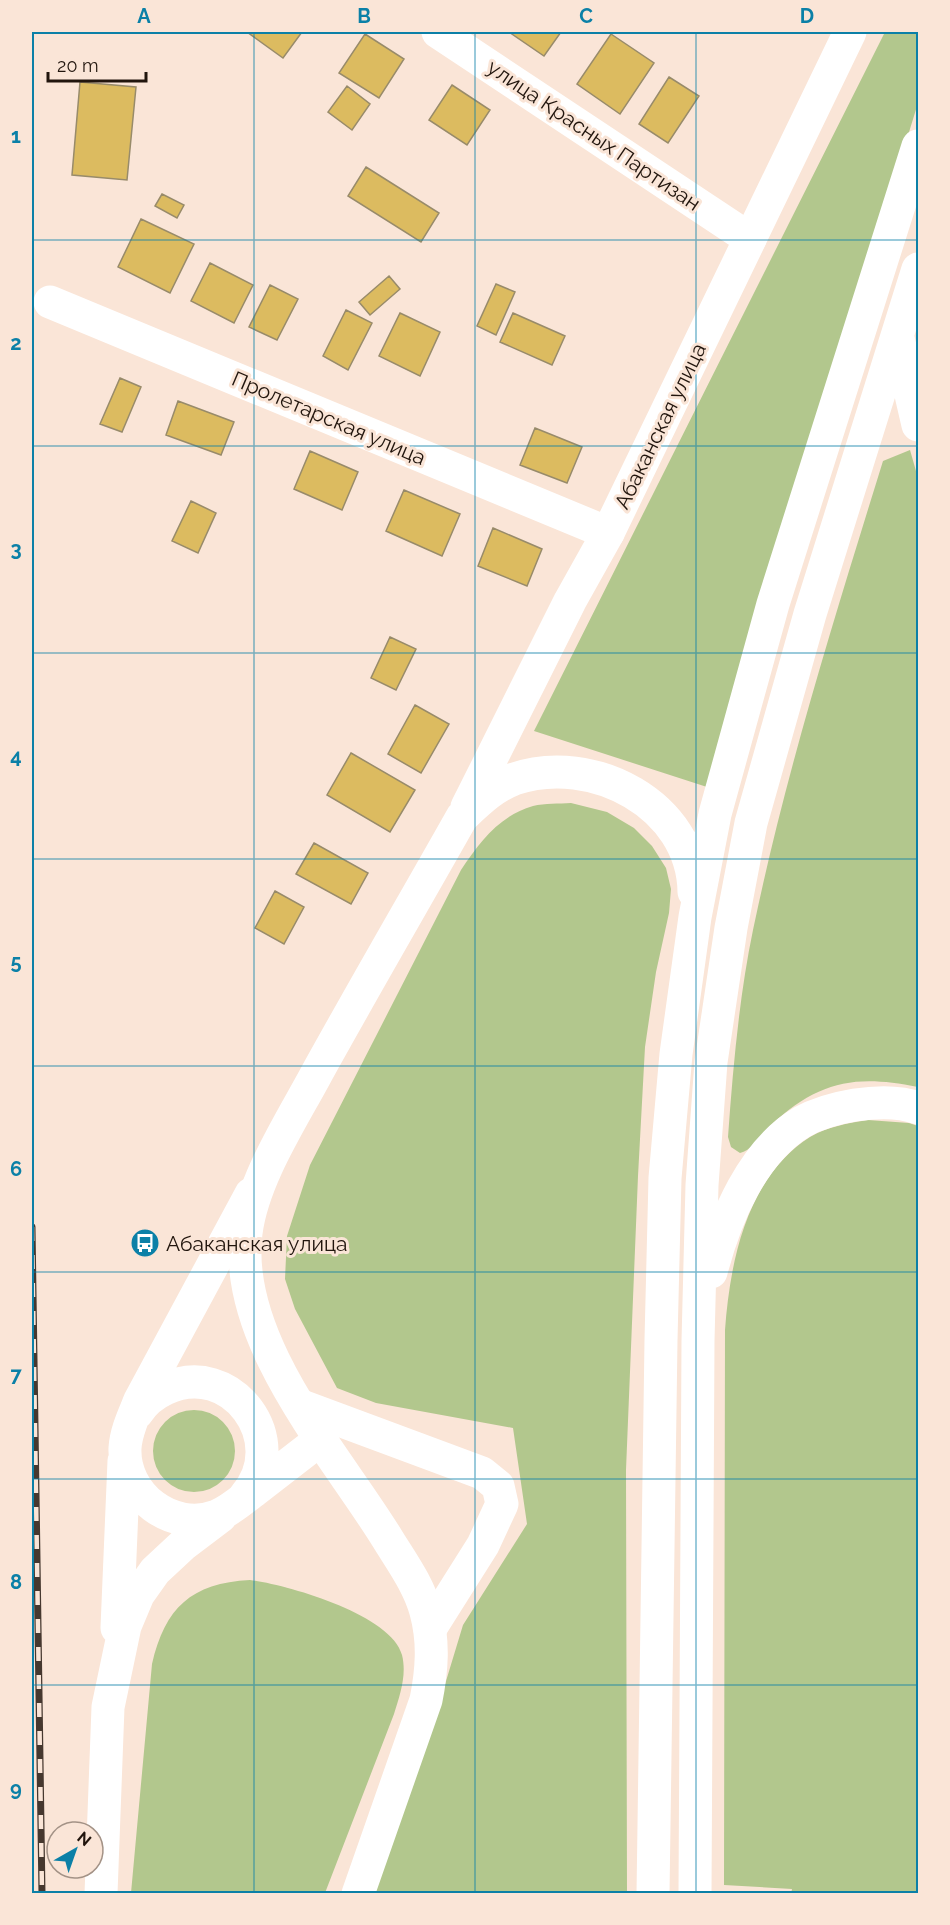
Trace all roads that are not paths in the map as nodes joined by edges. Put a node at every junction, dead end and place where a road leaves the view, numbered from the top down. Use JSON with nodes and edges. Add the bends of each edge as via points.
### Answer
{"nodes":[{"id":1,"x":438,"y":32,"type":"edge"},
{"id":2,"x":850,"y":32,"type":"edge"},
{"id":3,"x":918,"y":147,"type":"edge"},
{"id":4,"x":750,"y":238,"type":"junction"},
{"id":5,"x":918,"y":269,"type":"edge"},
{"id":6,"x":50,"y":302,"type":"dead end"},
{"id":7,"x":898,"y":338,"type":"junction"},
{"id":8,"x":918,"y":425,"type":"edge"},
{"id":9,"x":608,"y":533,"type":"junction"},
{"id":10,"x":462,"y":817,"type":"junction"},
{"id":11,"x":695,"y":917,"type":"junction"},
{"id":12,"x":918,"y":1108,"type":"edge"},
{"id":13,"x":288,"y":1127,"type":"junction"},
{"id":14,"x":698,"y":1341,"type":"junction"},
{"id":15,"x":298,"y":1405,"type":"junction"},
{"id":16,"x":128,"y":1435,"type":"junction"},
{"id":17,"x":321,"y":1439,"type":"junction"},
{"id":18,"x":235,"y":1505,"type":"junction"},
{"id":19,"x":430,"y":1629,"type":"junction"},
{"id":20,"x":114,"y":1678,"type":"junction"},
{"id":21,"x":361,"y":1889,"type":"edge"},
{"id":22,"x":101,"y":1893,"type":"edge"},
{"id":23,"x":653,"y":1893,"type":"edge"},
{"id":24,"x":695,"y":1893,"type":"edge"}],
"edges":[{"from":1,"to":4,"type":"main road","name":"улица Красных Партизан"},
{"from":2,"to":4,"type":"main road","name":"Абаканская улица"},
{"from":3,"to":11,"type":"main road","via":[[761,648],[715,814]]},
{"from":4,"to":9,"type":"main road","name":"Абаканская улица"},
{"from":5,"to":7,"type":"main road"},
{"from":6,"to":9,"type":"main road","name":"Пролетарская улица"},
{"from":7,"to":8,"type":"main road"},
{"from":7,"to":14,"type":"main road","via":[[810,614],[752,823],[731,928],[711,1062],[702,1185]]},
{"from":9,"to":10,"type":"main road","name":"Абаканская улица"},
{"from":10,"to":11,"type":"main road","via":[[486,794],[519,778],[560,772],[606,780],[648,802],[681,840],[691,868]]},
{"from":10,"to":13,"type":"main road"},
{"from":11,"to":23,"type":"main road","via":[[675,1054],[665,1178]]},
{"from":12,"to":14,"type":"main road","via":[[866,1103],[823,1113],[784,1135],[766,1154],[726,1224],[706,1291]]},
{"from":13,"to":15,"type":"main road","via":[[254,1199],[246,1233],[245,1268],[261,1331]]},
{"from":13,"to":16,"type":"main road","via":[[152,1376]]},
{"from":14,"to":24,"type":"main road"},
{"from":15,"to":17,"type":"main road"},
{"from":15,"to":19,"type":"main road","via":[[482,1473],[498,1486],[502,1504],[483,1545]]},
{"from":16,"to":18,"type":"main road","via":[[126,1461],[132,1481],[155,1507],[191,1520],[216,1516]]},
{"from":16,"to":18,"type":"main road","via":[[139,1409],[170,1386],[210,1384],[235,1396],[253,1416],[262,1440],[262,1453],[257,1478]]},
{"from":16,"to":20,"type":"main road","via":[[122,1483]]},
{"from":17,"to":18,"type":"main road"},
{"from":17,"to":19,"type":"main road","via":[[404,1566],[425,1609]]},
{"from":18,"to":20,"type":"main road","via":[[167,1559],[146,1583],[125,1626]]},
{"from":19,"to":21,"type":"main road","via":[[432,1652],[426,1700]]},
{"from":20,"to":22,"type":"main road","via":[[108,1707]]}]}
